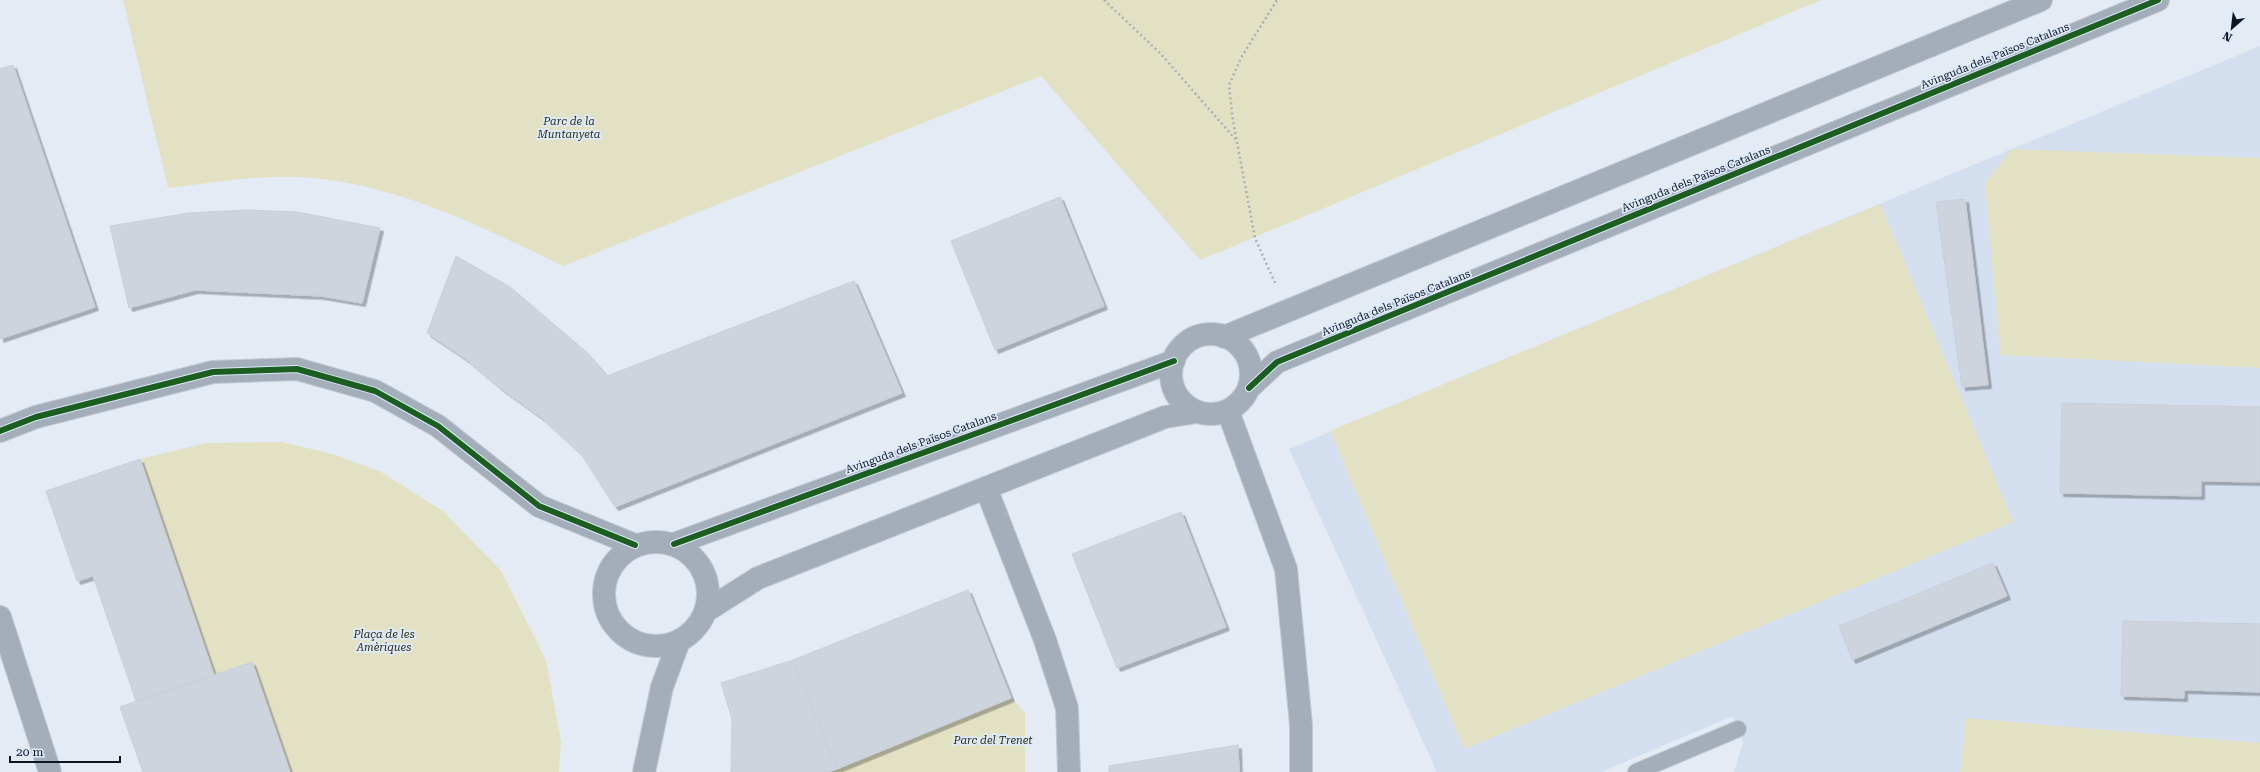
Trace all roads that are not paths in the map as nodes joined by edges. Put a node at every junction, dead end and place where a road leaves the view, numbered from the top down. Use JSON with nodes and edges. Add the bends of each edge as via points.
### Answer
{"nodes":[{"id":1,"x":2041,"y":0,"type":"edge"},
{"id":2,"x":2158,"y":0,"type":"edge"},
{"id":3,"x":1224,"y":337,"type":"junction"},
{"id":4,"x":1174,"y":361,"type":"junction"},
{"id":5,"x":1249,"y":388,"type":"junction"},
{"id":6,"x":1228,"y":410,"type":"junction"},
{"id":7,"x":1198,"y":412,"type":"junction"},
{"id":8,"x":0,"y":431,"type":"edge"},
{"id":9,"x":986,"y":488,"type":"junction"},
{"id":10,"x":674,"y":544,"type":"junction"},
{"id":11,"x":635,"y":545,"type":"junction"},
{"id":12,"x":706,"y":611,"type":"junction"},
{"id":13,"x":0,"y":617,"type":"edge"},
{"id":14,"x":679,"y":641,"type":"junction"},
{"id":15,"x":1738,"y":729,"type":"dead end"},
{"id":16,"x":50,"y":772,"type":"edge"},
{"id":17,"x":644,"y":772,"type":"edge"},
{"id":18,"x":1069,"y":772,"type":"edge"},
{"id":19,"x":1300,"y":772,"type":"edge"},
{"id":20,"x":1636,"y":772,"type":"edge"}],
"edges":[{"from":1,"to":3,"type":"street","via":[[1256,326]]},
{"from":2,"to":5,"type":"street","name":"Avinguda dels Països Catalans","via":[[1277,362]]},
{"from":3,"to":4,"type":"street","via":[[1200,336],[1179,350]]},
{"from":3,"to":5,"type":"street","via":[[1236,343],[1244,352],[1251,376]]},
{"from":4,"to":7,"type":"street","via":[[1173,385],[1178,396],[1186,406]]},
{"from":4,"to":10,"type":"street","name":"Avinguda dels Països Catalans"},
{"from":5,"to":6,"type":"street","via":[[1244,397]]},
{"from":6,"to":7,"type":"street","via":[[1208,414]]},
{"from":6,"to":19,"type":"street","via":[[1286,570],[1301,724]]},
{"from":7,"to":9,"type":"street","via":[[1165,417]]},
{"from":8,"to":11,"type":"street","via":[[36,416],[213,372],[297,369],[375,391],[438,426],[539,506]]},
{"from":9,"to":12,"type":"street","via":[[758,578]]},
{"from":9,"to":18,"type":"street","via":[[1045,640],[1067,708]]},
{"from":10,"to":11,"type":"street","via":[[654,541]]},
{"from":10,"to":12,"type":"street","via":[[692,555],[704,571],[709,591]]},
{"from":11,"to":14,"type":"street","via":[[618,558],[606,575],[603,596],[608,616],[620,633],[639,643],[659,646]]},
{"from":12,"to":14,"type":"street","via":[[696,628]]},
{"from":13,"to":16,"type":"street"},
{"from":14,"to":17,"type":"street","via":[[662,688]]},
{"from":15,"to":20,"type":"lane"}]}
